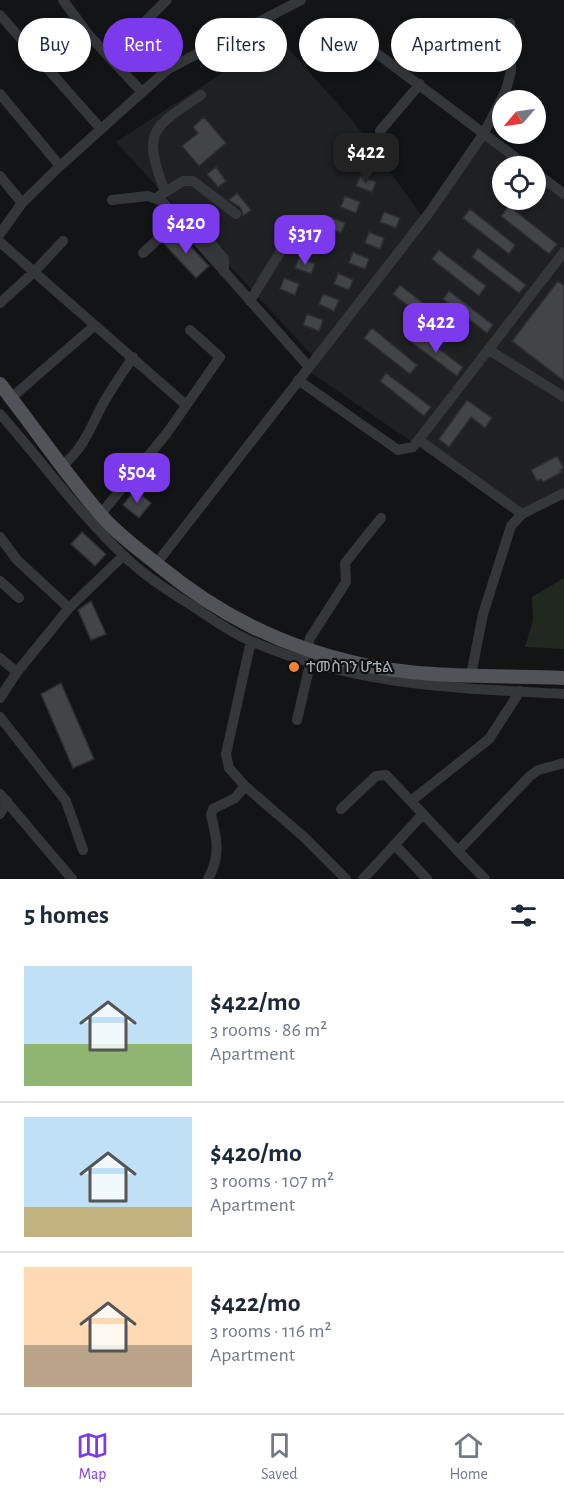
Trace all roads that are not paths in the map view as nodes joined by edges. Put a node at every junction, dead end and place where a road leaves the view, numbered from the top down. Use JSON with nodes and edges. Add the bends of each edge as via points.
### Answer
{"nodes":[{"id":1,"x":63,"y":0,"type":"edge"},
{"id":2,"x":167,"y":0,"type":"edge"},
{"id":3,"x":301,"y":0,"type":"edge"},
{"id":4,"x":0,"y":15,"type":"edge"},
{"id":5,"x":149,"y":18,"type":"edge"},
{"id":6,"x":103,"y":50,"type":"edge"},
{"id":7,"x":379,"y":55,"type":"edge"},
{"id":8,"x":123,"y":72,"type":"edge"},
{"id":9,"x":510,"y":72,"type":"edge"},
{"id":10,"x":420,"y":84,"type":"junction"},
{"id":11,"x":142,"y":92,"type":"junction"},
{"id":12,"x":0,"y":94,"type":"edge"},
{"id":13,"x":201,"y":95,"type":"dead end"},
{"id":14,"x":101,"y":129,"type":"junction"},
{"id":15,"x":380,"y":130,"type":"dead end"},
{"id":16,"x":484,"y":133,"type":"junction"},
{"id":17,"x":514,"y":156,"type":"edge"},
{"id":18,"x":60,"y":166,"type":"junction"},
{"id":19,"x":0,"y":176,"type":"edge"},
{"id":20,"x":546,"y":180,"type":"edge"},
{"id":21,"x":564,"y":194,"type":"edge"},
{"id":22,"x":160,"y":195,"type":"junction"},
{"id":23,"x":112,"y":200,"type":"dead end"},
{"id":24,"x":22,"y":203,"type":"junction"},
{"id":25,"x":236,"y":214,"type":"dead end"},
{"id":26,"x":298,"y":223,"type":"dead end"},
{"id":27,"x":183,"y":224,"type":"junction"},
{"id":28,"x":0,"y":234,"type":"edge"},
{"id":29,"x":63,"y":241,"type":"dead end"},
{"id":30,"x":0,"y":242,"type":"edge"},
{"id":31,"x":564,"y":252,"type":"edge"},
{"id":32,"x":143,"y":253,"type":"dead end"},
{"id":33,"x":34,"y":272,"type":"junction"},
{"id":34,"x":250,"y":301,"type":"junction"},
{"id":35,"x":0,"y":303,"type":"edge"},
{"id":36,"x":94,"y":326,"type":"junction"},
{"id":37,"x":190,"y":330,"type":"dead end"},
{"id":38,"x":489,"y":350,"type":"junction"},
{"id":39,"x":133,"y":357,"type":"junction"},
{"id":40,"x":308,"y":366,"type":"junction"},
{"id":41,"x":298,"y":380,"type":"junction"},
{"id":42,"x":0,"y":384,"type":"edge"},
{"id":43,"x":564,"y":397,"type":"edge"},
{"id":44,"x":11,"y":398,"type":"junction"},
{"id":45,"x":186,"y":405,"type":"junction"},
{"id":46,"x":0,"y":414,"type":"edge"},
{"id":47,"x":419,"y":440,"type":"junction"},
{"id":48,"x":63,"y":465,"type":"junction"},
{"id":49,"x":564,"y":494,"type":"edge"},
{"id":50,"x":100,"y":514,"type":"junction"},
{"id":51,"x":522,"y":514,"type":"junction"},
{"id":52,"x":381,"y":518,"type":"dead end"},
{"id":53,"x":1,"y":541,"type":"edge"},
{"id":54,"x":123,"y":556,"type":"junction"},
{"id":55,"x":156,"y":564,"type":"junction"},
{"id":56,"x":0,"y":581,"type":"edge"},
{"id":57,"x":19,"y":598,"type":"dead end"},
{"id":58,"x":69,"y":608,"type":"junction"},
{"id":59,"x":251,"y":642,"type":"junction"},
{"id":60,"x":276,"y":645,"type":"junction"},
{"id":61,"x":307,"y":649,"type":"junction"},
{"id":62,"x":0,"y":657,"type":"edge"},
{"id":63,"x":310,"y":664,"type":"junction"},
{"id":64,"x":17,"y":672,"type":"junction"},
{"id":65,"x":471,"y":675,"type":"junction"},
{"id":66,"x":564,"y":678,"type":"edge"},
{"id":67,"x":520,"y":691,"type":"junction"},
{"id":68,"x":564,"y":694,"type":"edge"},
{"id":69,"x":0,"y":698,"type":"edge"},
{"id":70,"x":0,"y":717,"type":"edge"},
{"id":71,"x":297,"y":720,"type":"dead end"},
{"id":72,"x":564,"y":763,"type":"edge"},
{"id":73,"x":246,"y":786,"type":"junction"},
{"id":74,"x":3,"y":798,"type":"edge"},
{"id":75,"x":411,"y":801,"type":"junction"},
{"id":76,"x":341,"y":809,"type":"dead end"},
{"id":77,"x":0,"y":814,"type":"edge"},
{"id":78,"x":422,"y":816,"type":"junction"},
{"id":79,"x":396,"y":846,"type":"junction"},
{"id":80,"x":83,"y":850,"type":"dead end"},
{"id":81,"x":458,"y":851,"type":"junction"},
{"id":82,"x":72,"y":879,"type":"edge"},
{"id":83,"x":208,"y":879,"type":"edge"},
{"id":84,"x":346,"y":879,"type":"edge"},
{"id":85,"x":363,"y":879,"type":"edge"},
{"id":86,"x":427,"y":879,"type":"edge"},
{"id":87,"x":485,"y":879,"type":"edge"}],
"edges":[{"from":1,"to":6,"type":"street"},
{"from":2,"to":5,"type":"street"},
{"from":3,"to":11,"type":"street","via":[[181,61]]},
{"from":4,"to":14,"type":"street"},
{"from":7,"to":10,"type":"street"},
{"from":8,"to":11,"type":"street"},
{"from":9,"to":16,"type":"street","via":[[506,90]]},
{"from":10,"to":15,"type":"street"},
{"from":10,"to":16,"type":"street"},
{"from":11,"to":14,"type":"street"},
{"from":12,"to":18,"type":"street"},
{"from":13,"to":22,"type":"street","via":[[169,117],[154,133],[152,154]]},
{"from":14,"to":18,"type":"street"},
{"from":16,"to":17,"type":"street"},
{"from":16,"to":40,"type":"street","via":[[429,213]]},
{"from":18,"to":24,"type":"street"},
{"from":19,"to":24,"type":"street"},
{"from":20,"to":21,"type":"street"},
{"from":22,"to":23,"type":"street"},
{"from":22,"to":25,"type":"street","via":[[183,181],[193,181]]},
{"from":22,"to":27,"type":"street"},
{"from":24,"to":28,"type":"street"},
{"from":26,"to":34,"type":"street"},
{"from":27,"to":32,"type":"street"},
{"from":27,"to":34,"type":"street"},
{"from":29,"to":33,"type":"street"},
{"from":30,"to":33,"type":"street"},
{"from":31,"to":38,"type":"street"},
{"from":33,"to":35,"type":"street"},
{"from":33,"to":36,"type":"street"},
{"from":34,"to":40,"type":"street"},
{"from":36,"to":39,"type":"street"},
{"from":36,"to":44,"type":"street"},
{"from":37,"to":45,"type":"street","via":[[220,357]]},
{"from":38,"to":43,"type":"street"},
{"from":38,"to":47,"type":"street"},
{"from":39,"to":45,"type":"street"},
{"from":39,"to":48,"type":"street","via":[[92,430]]},
{"from":40,"to":41,"type":"street"},
{"from":41,"to":47,"type":"street","via":[[398,450],[413,447]]},
{"from":41,"to":55,"type":"street"},
{"from":42,"to":44,"type":"main road"},
{"from":44,"to":48,"type":"main road"},
{"from":45,"to":50,"type":"street"},
{"from":46,"to":54,"type":"street"},
{"from":47,"to":51,"type":"street"},
{"from":48,"to":50,"type":"main road"},
{"from":49,"to":51,"type":"street"},
{"from":50,"to":55,"type":"main road"},
{"from":51,"to":65,"type":"street","via":[[511,526],[493,577]]},
{"from":52,"to":61,"type":"street","via":[[345,563],[346,582]]},
{"from":53,"to":58,"type":"street"},
{"from":54,"to":58,"type":"street"},
{"from":54,"to":59,"type":"street","via":[[166,589]]},
{"from":55,"to":60,"type":"main road","via":[[194,595]]},
{"from":56,"to":57,"type":"street"},
{"from":58,"to":64,"type":"street"},
{"from":59,"to":60,"type":"street"},
{"from":59,"to":73,"type":"street","via":[[226,754],[229,768]]},
{"from":60,"to":61,"type":"main road"},
{"from":60,"to":63,"type":"street"},
{"from":61,"to":65,"type":"main road","via":[[376,667]]},
{"from":62,"to":64,"type":"street"},
{"from":63,"to":67,"type":"street","via":[[371,679],[430,687]]},
{"from":63,"to":71,"type":"street"},
{"from":64,"to":69,"type":"street"},
{"from":65,"to":66,"type":"main road"},
{"from":67,"to":68,"type":"street"},
{"from":67,"to":75,"type":"street","via":[[489,738]]},
{"from":70,"to":80,"type":"street","via":[[66,801]]},
{"from":72,"to":81,"type":"street","via":[[530,776]]},
{"from":73,"to":83,"type":"street","via":[[235,798],[213,809],[219,843]]},
{"from":73,"to":84,"type":"street"},
{"from":74,"to":77,"type":"street"},
{"from":74,"to":82,"type":"street"},
{"from":75,"to":76,"type":"street","via":[[382,774]]},
{"from":75,"to":78,"type":"street"},
{"from":78,"to":79,"type":"street"},
{"from":78,"to":81,"type":"street"},
{"from":79,"to":85,"type":"street"},
{"from":79,"to":86,"type":"street"},
{"from":81,"to":87,"type":"street"}]}
